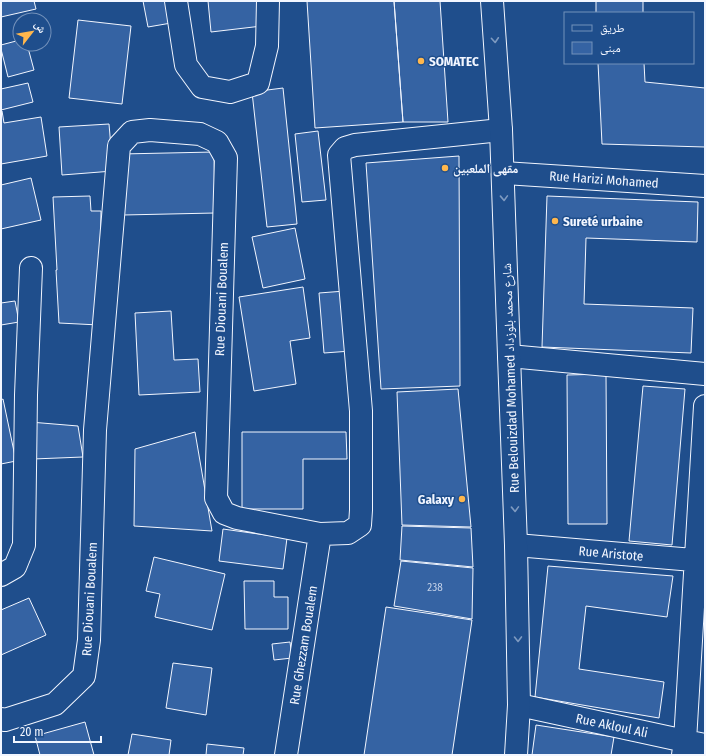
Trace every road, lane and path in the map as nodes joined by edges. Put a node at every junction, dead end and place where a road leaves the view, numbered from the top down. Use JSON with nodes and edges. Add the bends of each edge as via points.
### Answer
{"nodes":[{"id":1,"x":176,"y":1,"type":"edge"},
{"id":2,"x":268,"y":1,"type":"edge"},
{"id":3,"x":492,"y":1,"type":"edge"},
{"id":4,"x":501,"y":130,"type":"junction"},
{"id":5,"x":503,"y":173,"type":"junction"},
{"id":6,"x":705,"y":186,"type":"edge"},
{"id":7,"x":31,"y":268,"type":"dead end"},
{"id":8,"x":509,"y":356,"type":"junction"},
{"id":9,"x":705,"y":374,"type":"edge"},
{"id":10,"x":705,"y":406,"type":"edge"},
{"id":11,"x":320,"y":534,"type":"junction"},
{"id":12,"x":516,"y":544,"type":"junction"},
{"id":13,"x":700,"y":561,"type":"edge"},
{"id":14,"x":1,"y":575,"type":"edge"},
{"id":15,"x":519,"y":705,"type":"junction"},
{"id":16,"x":1,"y":719,"type":"edge"},
{"id":17,"x":691,"y":747,"type":"edge"},
{"id":18,"x":286,"y":755,"type":"edge"},
{"id":19,"x":516,"y":755,"type":"edge"}],
"edges":[{"from":1,"to":2,"type":"street","via":[[186,65],[202,87],[230,92],[258,83],[267,46]]},
{"from":3,"to":4,"type":"street","name":"Rue Belouizdad Mohamed شارع محمد بلوزداد","one_way":true},
{"from":4,"to":5,"type":"street","name":"Rue Belouizdad Mohamed شارع محمد بلوزداد"},
{"from":4,"to":11,"type":"street","name":"Rue Diouani Boualem","via":[[355,145],[345,148],[339,155],[361,411],[361,510],[360,525],[348,533]]},
{"from":5,"to":6,"type":"street","name":"Rue Harizi Mohamed"},
{"from":5,"to":8,"type":"street","name":"Rue Belouizdad Mohamed شارع محمد بلوزداد","one_way":true},
{"from":7,"to":14,"type":"street","via":[[24,545],[15,567]]},
{"from":8,"to":9,"type":"street"},
{"from":8,"to":12,"type":"street","name":"Rue Belouizdad Mohamed شارع محمد بلوزداد","one_way":true},
{"from":10,"to":13,"type":"street"},
{"from":11,"to":16,"type":"street","name":"Rue Diouani Boualem","via":[[237,518],[224,513],[216,498],[226,158],[217,142],[200,134],[150,130],[132,132],[119,146],[95,430],[88,640],[84,676],[55,704],[5,720]]},
{"from":11,"to":18,"type":"street","name":"Rue Ghezzam Boualem"},
{"from":12,"to":13,"type":"street","name":"Rue Aristote"},
{"from":12,"to":15,"type":"street","name":"Rue Belouizdad Mohamed شارع محمد بلوزداد","one_way":true},
{"from":13,"to":17,"type":"street"},
{"from":15,"to":17,"type":"street","name":"Rue Akloul Ali"},
{"from":15,"to":19,"type":"street","name":"Rue Belouizdad Mohamed شارع محمد بلوزداد"}]}
